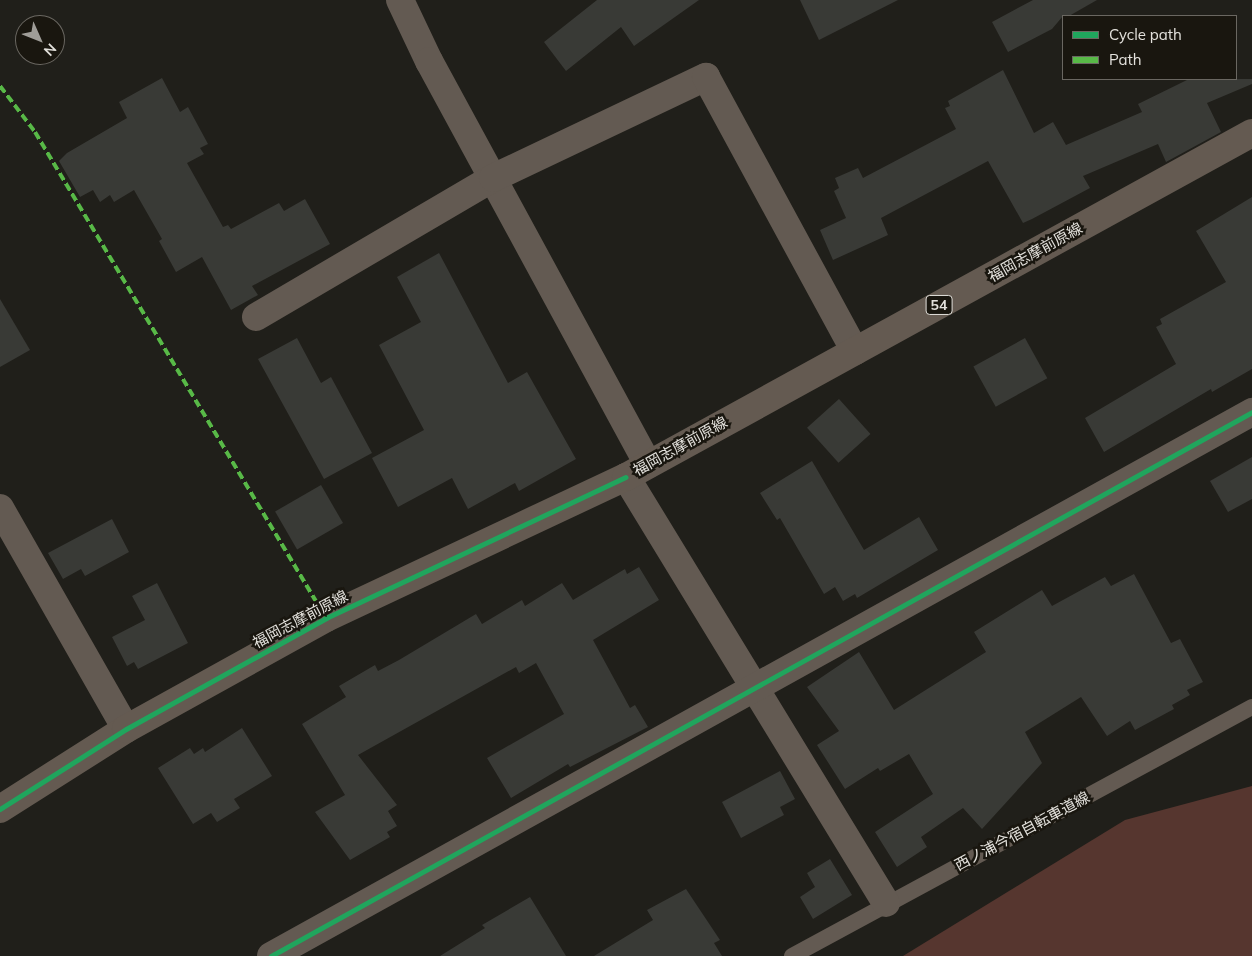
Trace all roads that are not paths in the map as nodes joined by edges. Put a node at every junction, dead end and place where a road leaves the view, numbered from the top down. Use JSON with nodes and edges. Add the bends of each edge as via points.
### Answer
{"nodes":[{"id":1,"x":400,"y":0,"type":"edge"},
{"id":2,"x":1252,"y":133,"type":"edge"},
{"id":3,"x":493,"y":178,"type":"junction"},
{"id":4,"x":256,"y":317,"type":"dead end"},
{"id":5,"x":855,"y":351,"type":"junction"},
{"id":6,"x":1252,"y":412,"type":"edge"},
{"id":7,"x":637,"y":470,"type":"junction"},
{"id":8,"x":0,"y":508,"type":"edge"},
{"id":9,"x":754,"y":690,"type":"junction"},
{"id":10,"x":1252,"y":707,"type":"edge"},
{"id":11,"x":126,"y":729,"type":"junction"},
{"id":12,"x":0,"y":809,"type":"edge"},
{"id":13,"x":886,"y":903,"type":"junction"},
{"id":14,"x":271,"y":956,"type":"edge"},
{"id":15,"x":792,"y":956,"type":"edge"}],
"edges":[{"from":1,"to":3,"type":"street"},
{"from":2,"to":5,"type":"main road","name":"福岡志摩前原線","number":"54"},
{"from":3,"to":4,"type":"street"},
{"from":3,"to":5,"type":"street","via":[[706,77]]},
{"from":3,"to":7,"type":"street"},
{"from":5,"to":7,"type":"main road","name":"福岡志摩前原線","number":"54"},
{"from":6,"to":9,"type":"street"},
{"from":7,"to":9,"type":"street"},
{"from":7,"to":11,"type":"main road","name":"福岡志摩前原線","number":"54","via":[[326,618]]},
{"from":8,"to":11,"type":"street"},
{"from":9,"to":13,"type":"street"},
{"from":9,"to":14,"type":"street"},
{"from":10,"to":13,"type":"lane","name":"西ノ浦今宿自転車道線"},
{"from":11,"to":12,"type":"main road","name":"福岡志摩前原線","number":"54"},
{"from":13,"to":15,"type":"lane","name":"西ノ浦今宿自転車道線"}]}
